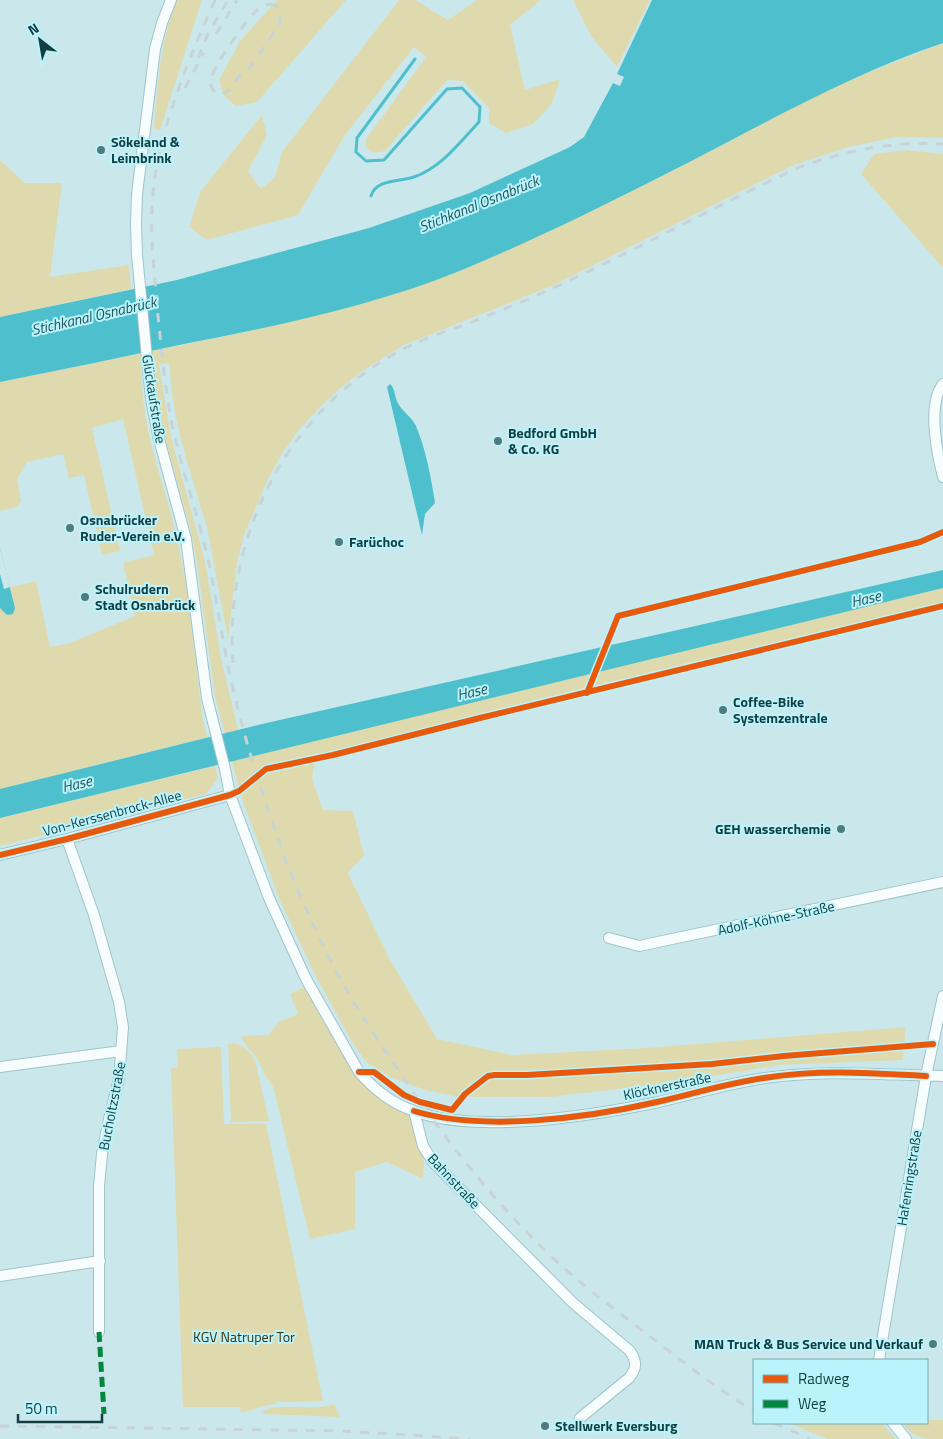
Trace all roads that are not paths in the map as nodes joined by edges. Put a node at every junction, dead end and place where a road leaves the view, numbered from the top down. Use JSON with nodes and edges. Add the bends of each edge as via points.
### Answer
{"nodes":[{"id":1,"x":171,"y":0,"type":"edge"},
{"id":2,"x":943,"y":384,"type":"edge"},
{"id":3,"x":943,"y":477,"type":"edge"},
{"id":4,"x":230,"y":795,"type":"junction"},
{"id":5,"x":67,"y":839,"type":"junction"},
{"id":6,"x":0,"y":855,"type":"edge"},
{"id":7,"x":943,"y":882,"type":"edge"},
{"id":8,"x":609,"y":938,"type":"dead end"},
{"id":9,"x":943,"y":996,"type":"edge"},
{"id":10,"x":122,"y":1051,"type":"junction"},
{"id":11,"x":0,"y":1067,"type":"edge"},
{"id":12,"x":926,"y":1076,"type":"junction"},
{"id":13,"x":943,"y":1076,"type":"edge"},
{"id":14,"x":414,"y":1112,"type":"junction"},
{"id":15,"x":100,"y":1261,"type":"junction"},
{"id":16,"x":0,"y":1276,"type":"edge"},
{"id":17,"x":99,"y":1332,"type":"dead end"},
{"id":18,"x":879,"y":1359,"type":"edge"},
{"id":19,"x":580,"y":1418,"type":"dead end"},
{"id":20,"x":893,"y":1424,"type":"edge"},
{"id":21,"x":906,"y":1439,"type":"edge"}],
"edges":[{"from":1,"to":4,"type":"street","name":"Glückaufstraße","via":[[155,49],[137,194],[138,262],[148,374],[159,439],[186,539],[207,698]]},
{"from":2,"to":3,"type":"street","via":[[935,400],[935,424]]},
{"from":4,"to":5,"type":"street","name":"Von-Kerssenbrock-Allee"},
{"from":4,"to":14,"type":"street","via":[[269,898],[309,985],[343,1047],[370,1086]]},
{"from":5,"to":6,"type":"street","name":"Von-Kerssenbrock-Allee"},
{"from":5,"to":10,"type":"street","name":"Bucholtzstraße","via":[[94,915],[119,1002]]},
{"from":7,"to":8,"type":"street","name":"Adolf-Köhne-Straße","via":[[639,946]]},
{"from":9,"to":12,"type":"street","name":"Hafenringstraße"},
{"from":10,"to":11,"type":"street"},
{"from":10,"to":15,"type":"street","name":"Bucholtzstraße","via":[[99,1186]]},
{"from":12,"to":13,"type":"street","name":"Klöcknerstraße"},
{"from":12,"to":14,"type":"street","name":"Klöcknerstraße","via":[[803,1073],[764,1078],[595,1114],[546,1119],[456,1120]]},
{"from":12,"to":18,"type":"street","name":"Hafenringstraße"},
{"from":14,"to":19,"type":"street","name":"Bahnstraße","via":[[423,1146],[433,1162],[572,1302],[630,1351],[635,1360],[636,1369],[629,1378]]},
{"from":15,"to":16,"type":"street"},
{"from":15,"to":17,"type":"street","name":"Bucholtzstraße"},
{"from":20,"to":21,"type":"street"}]}
